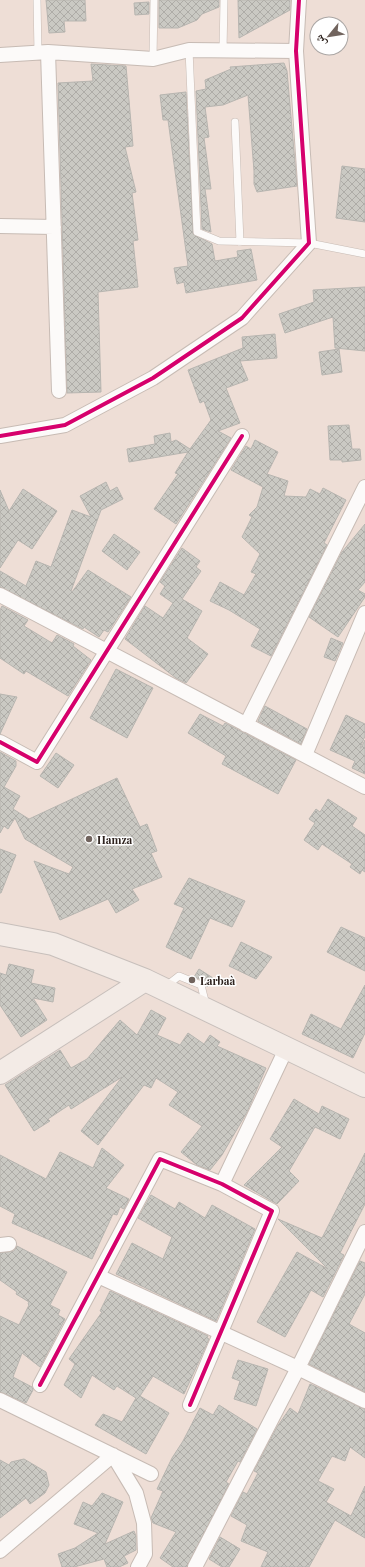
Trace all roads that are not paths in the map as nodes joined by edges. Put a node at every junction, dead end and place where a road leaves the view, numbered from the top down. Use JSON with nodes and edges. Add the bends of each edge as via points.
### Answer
{"nodes":[{"id":1,"x":37,"y":0,"type":"edge"},
{"id":2,"x":154,"y":0,"type":"edge"},
{"id":3,"x":224,"y":0,"type":"edge"},
{"id":4,"x":299,"y":0,"type":"edge"},
{"id":5,"x":190,"y":50,"type":"junction"},
{"id":6,"x":223,"y":51,"type":"junction"},
{"id":7,"x":296,"y":51,"type":"junction"},
{"id":8,"x":43,"y":52,"type":"junction"},
{"id":9,"x":0,"y":55,"type":"edge"},
{"id":10,"x":153,"y":59,"type":"junction"},
{"id":11,"x":235,"y":122,"type":"dead end"},
{"id":12,"x":0,"y":226,"type":"edge"},
{"id":13,"x":54,"y":227,"type":"junction"},
{"id":14,"x":240,"y":242,"type":"junction"},
{"id":15,"x":309,"y":243,"type":"junction"},
{"id":16,"x":365,"y":254,"type":"edge"},
{"id":17,"x":59,"y":391,"type":"dead end"},
{"id":18,"x":0,"y":436,"type":"edge"},
{"id":19,"x":242,"y":436,"type":"dead end"},
{"id":20,"x":365,"y":487,"type":"edge"},
{"id":21,"x":0,"y":595,"type":"edge"},
{"id":22,"x":365,"y":613,"type":"edge"},
{"id":23,"x":106,"y":651,"type":"junction"},
{"id":24,"x":246,"y":724,"type":"junction"},
{"id":25,"x":0,"y":742,"type":"edge"},
{"id":26,"x":305,"y":755,"type":"junction"},
{"id":27,"x":365,"y":787,"type":"edge"},
{"id":28,"x":0,"y":934,"type":"edge"},
{"id":29,"x":154,"y":984,"type":"junction"},
{"id":30,"x":287,"y":1047,"type":"junction"},
{"id":31,"x":0,"y":1073,"type":"edge"},
{"id":32,"x":365,"y":1086,"type":"edge"},
{"id":33,"x":222,"y":1184,"type":"junction"},
{"id":34,"x":365,"y":1232,"type":"edge"},
{"id":35,"x":98,"y":1276,"type":"junction"},
{"id":36,"x":221,"y":1333,"type":"junction"},
{"id":37,"x":298,"y":1368,"type":"junction"},
{"id":38,"x":40,"y":1385,"type":"dead end"},
{"id":39,"x":0,"y":1400,"type":"edge"},
{"id":40,"x":365,"y":1401,"type":"edge"},
{"id":41,"x":190,"y":1405,"type":"dead end"},
{"id":42,"x":113,"y":1455,"type":"junction"},
{"id":43,"x":150,"y":1474,"type":"dead end"},
{"id":44,"x":0,"y":1551,"type":"edge"},
{"id":45,"x":138,"y":1567,"type":"edge"},
{"id":46,"x":195,"y":1567,"type":"edge"}],
"edges":[{"from":1,"to":8,"type":"lane"},
{"from":2,"to":10,"type":"lane"},
{"from":3,"to":6,"type":"lane"},
{"from":4,"to":7,"type":"street"},
{"from":5,"to":6,"type":"street"},
{"from":5,"to":10,"type":"street"},
{"from":5,"to":14,"type":"lane","via":[[197,232],[219,241]]},
{"from":6,"to":7,"type":"street"},
{"from":7,"to":15,"type":"street"},
{"from":8,"to":9,"type":"street"},
{"from":8,"to":10,"type":"street"},
{"from":8,"to":13,"type":"street"},
{"from":11,"to":14,"type":"lane"},
{"from":12,"to":13,"type":"street"},
{"from":13,"to":17,"type":"street"},
{"from":14,"to":15,"type":"lane"},
{"from":15,"to":16,"type":"lane"},
{"from":15,"to":18,"type":"street","via":[[242,318],[153,378],[65,425]]},
{"from":19,"to":23,"type":"street"},
{"from":20,"to":24,"type":"street"},
{"from":21,"to":23,"type":"street"},
{"from":22,"to":26,"type":"street"},
{"from":23,"to":24,"type":"street"},
{"from":23,"to":25,"type":"street","via":[[37,762]]},
{"from":24,"to":26,"type":"street"},
{"from":26,"to":27,"type":"street"},
{"from":28,"to":29,"type":"main road","via":[[53,944]]},
{"from":29,"to":30,"type":"main road"},
{"from":29,"to":31,"type":"main road"},
{"from":30,"to":32,"type":"main road"},
{"from":30,"to":33,"type":"street"},
{"from":33,"to":35,"type":"street","via":[[160,1159]]},
{"from":33,"to":36,"type":"street","via":[[272,1212]]},
{"from":34,"to":37,"type":"street"},
{"from":35,"to":36,"type":"street"},
{"from":35,"to":38,"type":"street"},
{"from":36,"to":37,"type":"street"},
{"from":36,"to":41,"type":"street"},
{"from":37,"to":40,"type":"street"},
{"from":37,"to":46,"type":"street"},
{"from":39,"to":42,"type":"street"},
{"from":42,"to":43,"type":"street"},
{"from":42,"to":44,"type":"street"},
{"from":42,"to":45,"type":"street","via":[[136,1493],[144,1523],[145,1554]]}]}
